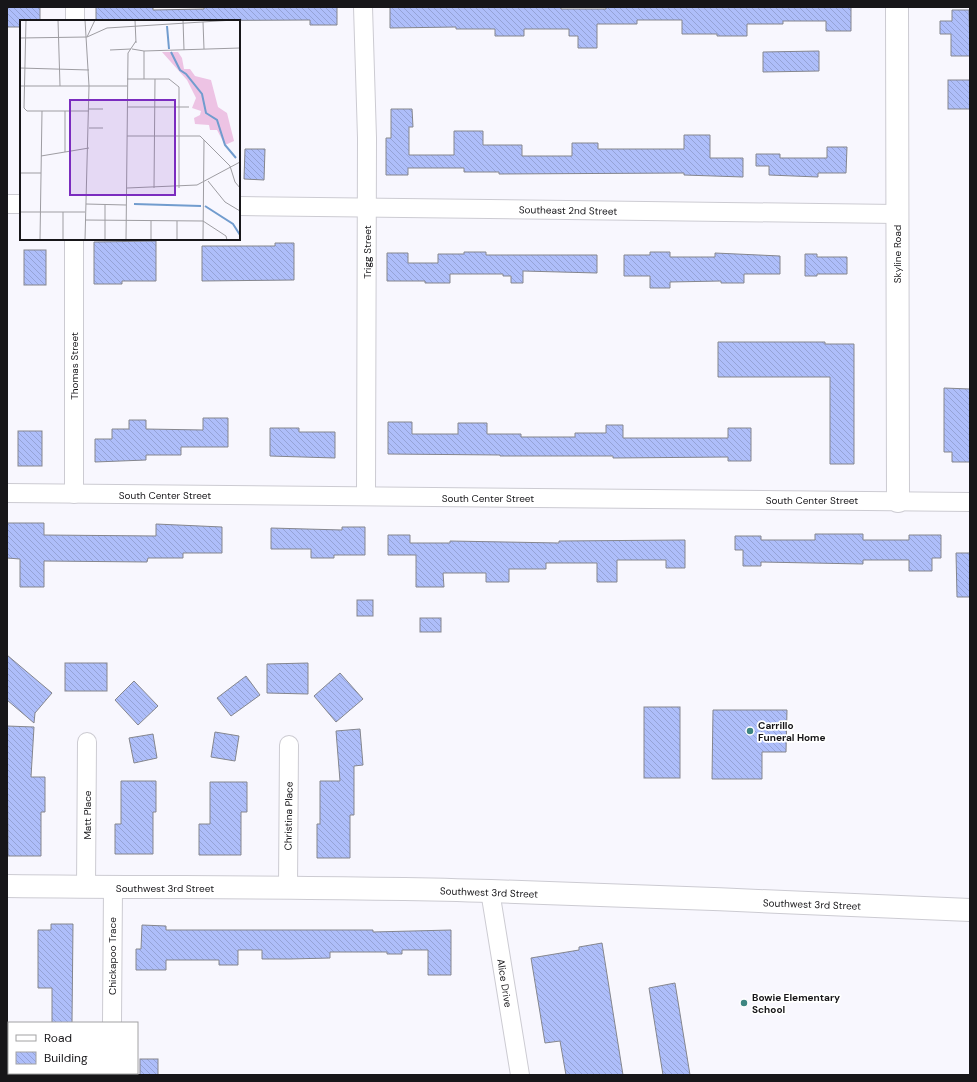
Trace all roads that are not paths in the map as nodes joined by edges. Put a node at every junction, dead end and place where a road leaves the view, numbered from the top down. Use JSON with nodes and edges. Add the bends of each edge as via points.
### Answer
{"nodes":[{"id":1,"x":75,"y":7,"type":"edge"},
{"id":2,"x":363,"y":7,"type":"edge"},
{"id":3,"x":897,"y":7,"type":"edge"},
{"id":4,"x":75,"y":20,"type":"edge"},
{"id":5,"x":7,"y":204,"type":"edge"},
{"id":6,"x":20,"y":204,"type":"edge"},
{"id":7,"x":240,"y":206,"type":"edge"},
{"id":8,"x":367,"y":208,"type":"junction"},
{"id":9,"x":897,"y":214,"type":"junction"},
{"id":10,"x":74,"y":240,"type":"edge"},
{"id":11,"x":7,"y":493,"type":"edge"},
{"id":12,"x":74,"y":494,"type":"junction"},
{"id":13,"x":366,"y":496,"type":"junction"},
{"id":14,"x":898,"y":501,"type":"junction"},
{"id":15,"x":970,"y":502,"type":"edge"},
{"id":16,"x":87,"y":742,"type":"dead end"},
{"id":17,"x":289,"y":745,"type":"dead end"},
{"id":18,"x":7,"y":886,"type":"edge"},
{"id":19,"x":86,"y":887,"type":"junction"},
{"id":20,"x":113,"y":888,"type":"junction"},
{"id":21,"x":288,"y":888,"type":"junction"},
{"id":22,"x":490,"y":891,"type":"junction"},
{"id":23,"x":970,"y":910,"type":"edge"},
{"id":24,"x":112,"y":1022,"type":"edge"},
{"id":25,"x":520,"y":1075,"type":"edge"}],
"edges":[{"from":1,"to":4,"type":"street"},
{"from":2,"to":8,"type":"street","name":"Trigg Street"},
{"from":3,"to":9,"type":"street","name":"Skyline Road"},
{"from":5,"to":6,"type":"street"},
{"from":7,"to":8,"type":"street","name":"Southeast 2nd Street"},
{"from":8,"to":9,"type":"street","name":"Southeast 2nd Street"},
{"from":8,"to":13,"type":"street","name":"Trigg Street"},
{"from":9,"to":14,"type":"street","name":"Skyline Road"},
{"from":10,"to":12,"type":"street","name":"Thomas Street"},
{"from":11,"to":12,"type":"street","name":"South Center Street"},
{"from":12,"to":13,"type":"street","name":"South Center Street"},
{"from":13,"to":14,"type":"street","name":"South Center Street"},
{"from":14,"to":15,"type":"street","name":"South Center Street"},
{"from":16,"to":19,"type":"street","name":"Matt Place"},
{"from":17,"to":21,"type":"street","name":"Christina Place"},
{"from":18,"to":19,"type":"street","name":"Southwest 3rd Street"},
{"from":19,"to":20,"type":"street","name":"Southwest 3rd Street"},
{"from":20,"to":21,"type":"street","name":"Southwest 3rd Street"},
{"from":20,"to":24,"type":"street","name":"Chickapoo Trace"},
{"from":21,"to":22,"type":"street","name":"Southwest 3rd Street"},
{"from":22,"to":23,"type":"street","name":"Southwest 3rd Street"},
{"from":22,"to":25,"type":"street","name":"Alice Drive"}]}
